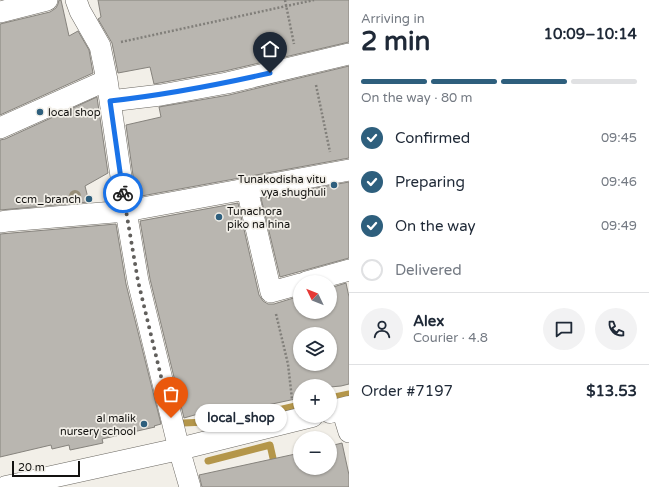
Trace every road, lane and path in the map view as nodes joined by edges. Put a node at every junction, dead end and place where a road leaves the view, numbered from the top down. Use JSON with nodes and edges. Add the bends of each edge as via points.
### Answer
{"nodes":[{"id":1,"x":48,"y":0,"type":"edge"},
{"id":2,"x":76,"y":0,"type":"edge"},
{"id":3,"x":285,"y":0,"type":"edge"},
{"id":4,"x":314,"y":0,"type":"edge"},
{"id":5,"x":287,"y":7,"type":"junction"},
{"id":6,"x":0,"y":12,"type":"edge"},
{"id":7,"x":100,"y":46,"type":"junction"},
{"id":8,"x":349,"y":54,"type":"edge"},
{"id":9,"x":305,"y":65,"type":"junction"},
{"id":10,"x":107,"y":80,"type":"junction"},
{"id":11,"x":110,"y":101,"type":"junction"},
{"id":12,"x":0,"y":128,"type":"edge"},
{"id":13,"x":341,"y":171,"type":"edge"},
{"id":14,"x":247,"y":189,"type":"junction"},
{"id":15,"x":126,"y":211,"type":"junction"},
{"id":16,"x":0,"y":222,"type":"edge"},
{"id":17,"x":349,"y":270,"type":"edge"},
{"id":18,"x":331,"y":275,"type":"edge"},
{"id":19,"x":293,"y":286,"type":"edge"},
{"id":20,"x":271,"y":292,"type":"junction"},
{"id":21,"x":291,"y":396,"type":"dead end"},
{"id":22,"x":340,"y":409,"type":"edge"},
{"id":23,"x":293,"y":421,"type":"edge"},
{"id":24,"x":349,"y":432,"type":"edge"},
{"id":25,"x":179,"y":449,"type":"junction"},
{"id":26,"x":6,"y":487,"type":"edge"},
{"id":27,"x":190,"y":487,"type":"edge"}],
"edges":[{"from":1,"to":6,"type":"street"},
{"from":2,"to":7,"type":"street"},
{"from":3,"to":5,"type":"path"},
{"from":4,"to":5,"type":"path"},
{"from":5,"to":7,"type":"path"},
{"from":5,"to":9,"type":"path"},
{"from":7,"to":10,"type":"street"},
{"from":8,"to":9,"type":"street"},
{"from":9,"to":11,"type":"street","via":[[227,83]]},
{"from":9,"to":13,"type":"path"},
{"from":10,"to":11,"type":"street"},
{"from":10,"to":12,"type":"street"},
{"from":11,"to":15,"type":"street"},
{"from":13,"to":14,"type":"street"},
{"from":14,"to":15,"type":"street"},
{"from":14,"to":20,"type":"street"},
{"from":15,"to":16,"type":"street"},
{"from":15,"to":25,"type":"street","via":[[138,281]]},
{"from":17,"to":18,"type":"street"},
{"from":19,"to":20,"type":"street"},
{"from":20,"to":21,"type":"path","via":[[288,364]]},
{"from":22,"to":24,"type":"street"},
{"from":23,"to":25,"type":"street"},
{"from":25,"to":26,"type":"street"},
{"from":25,"to":27,"type":"street"}]}
